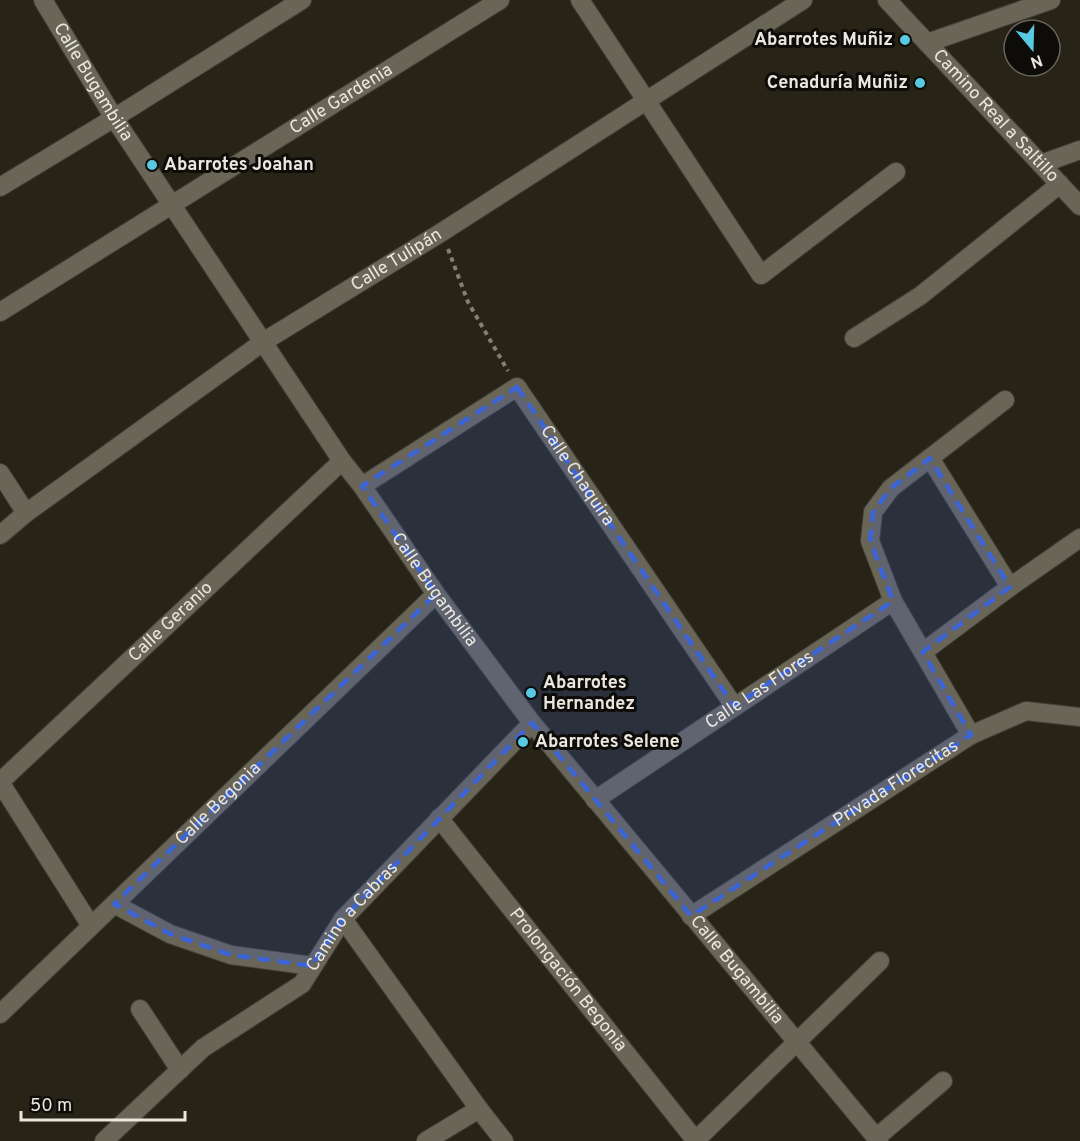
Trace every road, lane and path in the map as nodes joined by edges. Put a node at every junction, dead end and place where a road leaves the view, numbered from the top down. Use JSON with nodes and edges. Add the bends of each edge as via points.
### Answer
{"nodes":[{"id":1,"x":43,"y":0,"type":"edge"},
{"id":2,"x":302,"y":0,"type":"edge"},
{"id":3,"x":500,"y":0,"type":"edge"},
{"id":4,"x":580,"y":0,"type":"edge"},
{"id":5,"x":803,"y":0,"type":"edge"},
{"id":6,"x":886,"y":0,"type":"edge"},
{"id":7,"x":1051,"y":0,"type":"edge"},
{"id":8,"x":927,"y":43,"type":"junction"},
{"id":9,"x":646,"y":100,"type":"junction"},
{"id":10,"x":114,"y":118,"type":"junction"},
{"id":11,"x":1080,"y":150,"type":"edge"},
{"id":12,"x":1041,"y":164,"type":"junction"},
{"id":13,"x":896,"y":172,"type":"dead end"},
{"id":14,"x":1060,"y":184,"type":"junction"},
{"id":15,"x":0,"y":187,"type":"edge"},
{"id":16,"x":1079,"y":203,"type":"edge"},
{"id":17,"x":172,"y":205,"type":"junction"},
{"id":18,"x":442,"y":232,"type":"junction"},
{"id":19,"x":0,"y":312,"type":"edge"},
{"id":20,"x":854,"y":338,"type":"dead end"},
{"id":21,"x":263,"y":342,"type":"junction"},
{"id":22,"x":518,"y":387,"type":"junction"},
{"id":23,"x":1005,"y":400,"type":"dead end"},
{"id":24,"x":930,"y":458,"type":"junction"},
{"id":25,"x":342,"y":461,"type":"junction"},
{"id":26,"x":0,"y":473,"type":"edge"},
{"id":27,"x":362,"y":486,"type":"junction"},
{"id":28,"x":26,"y":513,"type":"junction"},
{"id":29,"x":0,"y":535,"type":"edge"},
{"id":30,"x":1080,"y":538,"type":"edge"},
{"id":31,"x":1010,"y":587,"type":"junction"},
{"id":32,"x":436,"y":594,"type":"junction"},
{"id":33,"x":893,"y":601,"type":"junction"},
{"id":34,"x":923,"y":652,"type":"junction"},
{"id":35,"x":734,"y":706,"type":"junction"},
{"id":36,"x":1080,"y":717,"type":"edge"},
{"id":37,"x":532,"y":723,"type":"junction"},
{"id":38,"x":971,"y":735,"type":"junction"},
{"id":39,"x":0,"y":782,"type":"edge"},
{"id":40,"x":595,"y":800,"type":"junction"},
{"id":41,"x":6,"y":807,"type":"edge"},
{"id":42,"x":439,"y":818,"type":"junction"},
{"id":43,"x":114,"y":904,"type":"junction"},
{"id":44,"x":691,"y":916,"type":"junction"},
{"id":45,"x":343,"y":919,"type":"junction"},
{"id":46,"x":91,"y":926,"type":"junction"},
{"id":47,"x":880,"y":961,"type":"dead end"},
{"id":48,"x":312,"y":966,"type":"junction"},
{"id":49,"x":140,"y":1009,"type":"dead end"},
{"id":50,"x":0,"y":1014,"type":"edge"},
{"id":51,"x":795,"y":1042,"type":"junction"},
{"id":52,"x":180,"y":1070,"type":"junction"},
{"id":53,"x":943,"y":1081,"type":"dead end"},
{"id":54,"x":479,"y":1109,"type":"junction"},
{"id":55,"x":878,"y":1139,"type":"edge"},
{"id":56,"x":104,"y":1141,"type":"edge"},
{"id":57,"x":426,"y":1141,"type":"edge"},
{"id":58,"x":504,"y":1141,"type":"edge"},
{"id":59,"x":695,"y":1141,"type":"edge"}],
"edges":[{"from":1,"to":10,"type":"street","name":"Calle Bugambilia"},
{"from":2,"to":10,"type":"street"},
{"from":3,"to":17,"type":"street","name":"Calle Gardenia"},
{"from":4,"to":9,"type":"street"},
{"from":5,"to":9,"type":"street","name":"Calle Tulipán"},
{"from":6,"to":8,"type":"street","name":"Camino Real a Saltillo"},
{"from":7,"to":8,"type":"street"},
{"from":8,"to":12,"type":"street","name":"Camino Real a Saltillo"},
{"from":9,"to":13,"type":"street","via":[[761,275]]},
{"from":9,"to":18,"type":"street","name":"Calle Tulipán"},
{"from":10,"to":15,"type":"street"},
{"from":10,"to":17,"type":"street","name":"Calle Bugambilia"},
{"from":11,"to":12,"type":"street"},
{"from":12,"to":14,"type":"street","name":"Camino Real a Saltillo"},
{"from":14,"to":16,"type":"street","name":"Camino Real a Saltillo"},
{"from":14,"to":20,"type":"street","via":[[920,296]]},
{"from":17,"to":19,"type":"street","name":"Calle Gardenia"},
{"from":17,"to":21,"type":"street","name":"Calle Bugambilia"},
{"from":18,"to":21,"type":"street","name":"Calle Tulipán"},
{"from":18,"to":22,"type":"path","via":[[468,303]]},
{"from":21,"to":25,"type":"street","name":"Calle Bugambilia"},
{"from":21,"to":28,"type":"street","name":"Calle Tulipán"},
{"from":22,"to":27,"type":"street"},
{"from":22,"to":35,"type":"street","name":"Calle Chaquira"},
{"from":23,"to":24,"type":"street","name":"Privada Florecitas"},
{"from":24,"to":31,"type":"street"},
{"from":24,"to":33,"type":"street","name":"Privada Florecitas","via":[[891,488],[873,512],[870,542]]},
{"from":25,"to":27,"type":"street","name":"Calle Bugambilia"},
{"from":25,"to":39,"type":"street","name":"Calle Geranio"},
{"from":26,"to":28,"type":"street"},
{"from":27,"to":32,"type":"street","name":"Calle Bugambilia"},
{"from":28,"to":29,"type":"street","name":"Calle Tulipán"},
{"from":30,"to":31,"type":"street"},
{"from":31,"to":34,"type":"street"},
{"from":32,"to":37,"type":"street","name":"Calle Bugambilia"},
{"from":32,"to":43,"type":"street","name":"Calle Begonia"},
{"from":33,"to":34,"type":"street","name":"Privada Florecitas"},
{"from":33,"to":35,"type":"street","name":"Calle Las Flores"},
{"from":34,"to":38,"type":"street","name":"Privada Florecitas"},
{"from":35,"to":40,"type":"street","name":"Calle Las Flores"},
{"from":36,"to":38,"type":"street","via":[[1026,711]]},
{"from":37,"to":40,"type":"street","name":"Calle Bugambilia"},
{"from":37,"to":42,"type":"street","name":"Camino a Cabras"},
{"from":38,"to":44,"type":"street","name":"Privada Florecitas"},
{"from":39,"to":41,"type":"street"},
{"from":40,"to":44,"type":"street","name":"Calle Bugambilia"},
{"from":41,"to":46,"type":"street"},
{"from":42,"to":45,"type":"street","name":"Camino a Cabras"},
{"from":42,"to":59,"type":"street","name":"Prolongación Begonia"},
{"from":43,"to":46,"type":"street","name":"Calle Begonia"},
{"from":43,"to":48,"type":"street","via":[[170,934],[231,955]]},
{"from":44,"to":51,"type":"street","name":"Calle Bugambilia"},
{"from":45,"to":48,"type":"street","name":"Camino a Cabras"},
{"from":45,"to":54,"type":"street"},
{"from":46,"to":50,"type":"street","name":"Calle Begonia"},
{"from":47,"to":51,"type":"street"},
{"from":48,"to":52,"type":"street","name":"Camino a Cabras","via":[[302,984],[203,1048]]},
{"from":49,"to":52,"type":"street"},
{"from":51,"to":55,"type":"street","name":"Calle Bugambilia"},
{"from":51,"to":59,"type":"street"},
{"from":52,"to":56,"type":"street","name":"Camino a Cabras"},
{"from":53,"to":55,"type":"street"},
{"from":54,"to":57,"type":"street"},
{"from":54,"to":58,"type":"street"}]}
